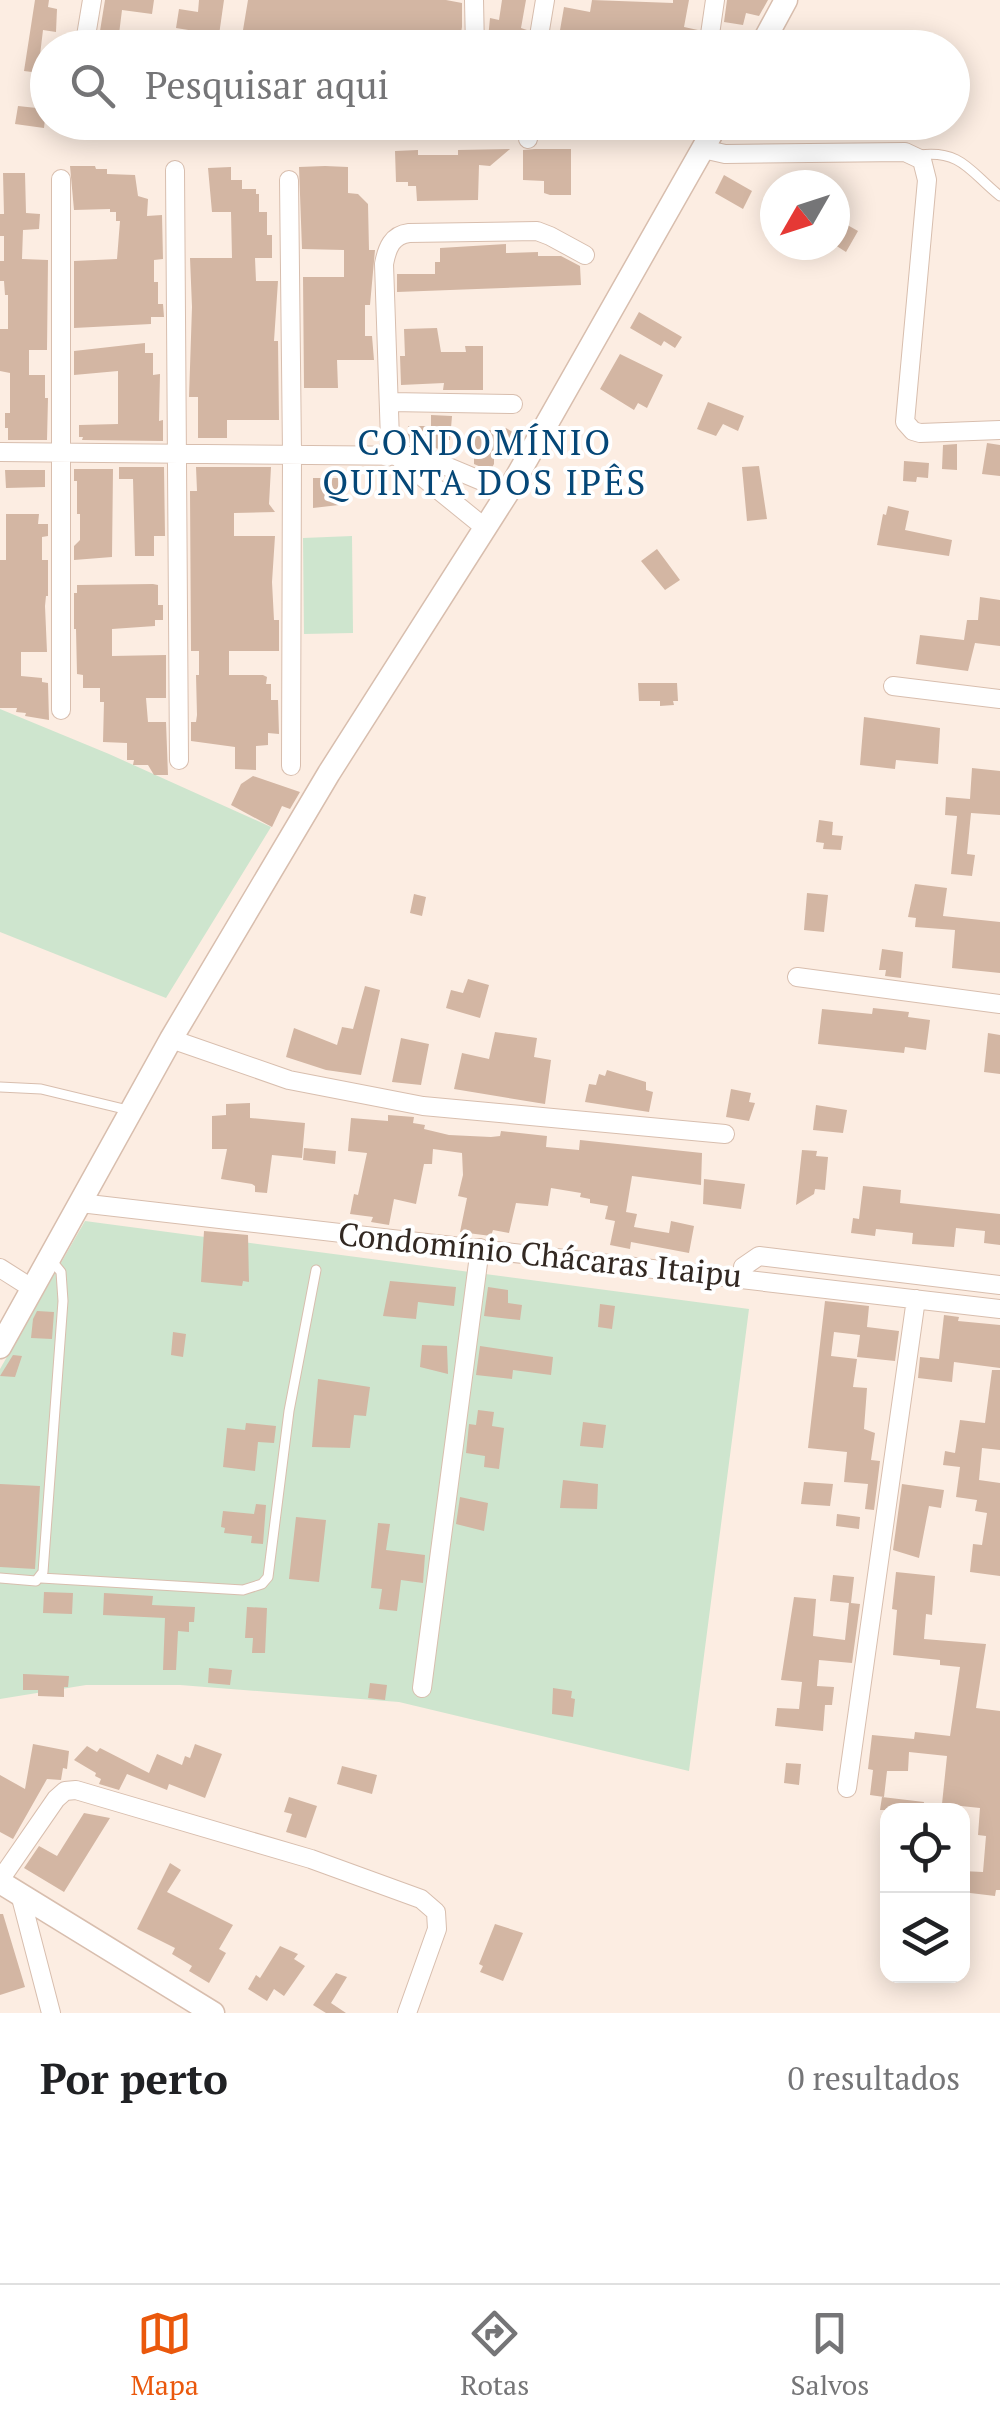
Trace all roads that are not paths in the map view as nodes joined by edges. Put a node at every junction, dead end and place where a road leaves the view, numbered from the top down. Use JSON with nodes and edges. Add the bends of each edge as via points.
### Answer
{"nodes":[{"id":1,"x":92,"y":0,"type":"edge"},
{"id":2,"x":474,"y":0,"type":"edge"},
{"id":3,"x":545,"y":0,"type":"edge"},
{"id":4,"x":715,"y":0,"type":"edge"},
{"id":5,"x":786,"y":0,"type":"edge"},
{"id":6,"x":87,"y":30,"type":"edge"},
{"id":7,"x":475,"y":30,"type":"edge"},
{"id":8,"x":540,"y":30,"type":"edge"},
{"id":9,"x":711,"y":30,"type":"edge"},
{"id":10,"x":770,"y":30,"type":"edge"},
{"id":11,"x":705,"y":140,"type":"edge"},
{"id":12,"x":714,"y":140,"type":"edge"},
{"id":13,"x":917,"y":156,"type":"junction"},
{"id":14,"x":175,"y":170,"type":"dead end"},
{"id":15,"x":61,"y":179,"type":"dead end"},
{"id":16,"x":289,"y":180,"type":"dead end"},
{"id":17,"x":1000,"y":196,"type":"edge"},
{"id":18,"x":585,"y":256,"type":"dead end"},
{"id":19,"x":390,"y":402,"type":"junction"},
{"id":20,"x":513,"y":404,"type":"dead end"},
{"id":21,"x":1000,"y":430,"type":"edge"},
{"id":22,"x":0,"y":452,"type":"edge"},
{"id":23,"x":63,"y":453,"type":"junction"},
{"id":24,"x":177,"y":453,"type":"junction"},
{"id":25,"x":292,"y":454,"type":"junction"},
{"id":26,"x":393,"y":457,"type":"junction"},
{"id":27,"x":508,"y":492,"type":"junction"},
{"id":28,"x":484,"y":527,"type":"junction"},
{"id":29,"x":893,"y":686,"type":"dead end"},
{"id":30,"x":1000,"y":699,"type":"edge"},
{"id":31,"x":61,"y":710,"type":"dead end"},
{"id":32,"x":178,"y":760,"type":"dead end"},
{"id":33,"x":290,"y":766,"type":"dead end"},
{"id":34,"x":797,"y":976,"type":"dead end"},
{"id":35,"x":1000,"y":1004,"type":"edge"},
{"id":36,"x":171,"y":1039,"type":"junction"},
{"id":37,"x":0,"y":1086,"type":"edge"},
{"id":38,"x":130,"y":1110,"type":"junction"},
{"id":39,"x":725,"y":1134,"type":"dead end"},
{"id":40,"x":80,"y":1203,"type":"junction"},
{"id":41,"x":480,"y":1248,"type":"junction"},
{"id":42,"x":50,"y":1259,"type":"junction"},
{"id":43,"x":0,"y":1268,"type":"edge"},
{"id":44,"x":316,"y":1270,"type":"dead end"},
{"id":45,"x":742,"y":1277,"type":"junction"},
{"id":46,"x":1000,"y":1285,"type":"edge"},
{"id":47,"x":33,"y":1289,"type":"junction"},
{"id":48,"x":916,"y":1299,"type":"junction"},
{"id":49,"x":1000,"y":1308,"type":"edge"},
{"id":50,"x":0,"y":1347,"type":"edge"},
{"id":51,"x":0,"y":1578,"type":"edge"},
{"id":52,"x":41,"y":1578,"type":"junction"},
{"id":53,"x":422,"y":1688,"type":"dead end"},
{"id":54,"x":848,"y":1788,"type":"dead end"},
{"id":55,"x":7,"y":1886,"type":"edge"},
{"id":56,"x":51,"y":2013,"type":"edge"},
{"id":57,"x":213,"y":2013,"type":"edge"},
{"id":58,"x":407,"y":2013,"type":"edge"}],
"edges":[{"from":1,"to":6,"type":"street"},
{"from":2,"to":7,"type":"street"},
{"from":3,"to":8,"type":"street"},
{"from":4,"to":9,"type":"street"},
{"from":5,"to":10,"type":"street"},
{"from":11,"to":27,"type":"street"},
{"from":12,"to":13,"type":"street","via":[[725,154]]},
{"from":13,"to":17,"type":"lane","via":[[961,160]]},
{"from":13,"to":21,"type":"street","via":[[928,180],[905,422],[920,432]]},
{"from":14,"to":24,"type":"street"},
{"from":15,"to":23,"type":"street"},
{"from":16,"to":25,"type":"street"},
{"from":18,"to":19,"type":"street","via":[[536,232],[397,237],[384,264]]},
{"from":19,"to":20,"type":"street"},
{"from":19,"to":26,"type":"street"},
{"from":22,"to":23,"type":"street"},
{"from":23,"to":24,"type":"street"},
{"from":23,"to":31,"type":"street"},
{"from":24,"to":25,"type":"street"},
{"from":24,"to":32,"type":"street"},
{"from":25,"to":26,"type":"street"},
{"from":25,"to":33,"type":"street"},
{"from":26,"to":27,"type":"street","via":[[422,456]]},
{"from":26,"to":28,"type":"street"},
{"from":27,"to":28,"type":"street"},
{"from":28,"to":36,"type":"street"},
{"from":29,"to":30,"type":"street"},
{"from":34,"to":35,"type":"street"},
{"from":36,"to":38,"type":"street"},
{"from":36,"to":39,"type":"street","via":[[289,1080],[423,1106]]},
{"from":37,"to":38,"type":"lane"},
{"from":38,"to":40,"type":"street"},
{"from":40,"to":41,"type":"street","name":"Condomínio Chácaras Itaipu"},
{"from":40,"to":42,"type":"street"},
{"from":41,"to":45,"type":"street","name":"Condomínio Chácaras Itaipu"},
{"from":41,"to":53,"type":"street"},
{"from":42,"to":47,"type":"street"},
{"from":42,"to":52,"type":"lane","via":[[61,1272],[64,1301]]},
{"from":43,"to":47,"type":"street"},
{"from":44,"to":52,"type":"lane","via":[[268,1578],[243,1590]]},
{"from":45,"to":46,"type":"street","via":[[743,1267],[759,1256]]},
{"from":45,"to":48,"type":"street","name":"Condomínio Chácaras Itaipu"},
{"from":47,"to":50,"type":"street"},
{"from":48,"to":49,"type":"street","name":"Condomínio Chácaras Itaipu"},
{"from":48,"to":54,"type":"street"},
{"from":51,"to":52,"type":"lane"},
{"from":55,"to":56,"type":"street"},
{"from":55,"to":57,"type":"street"},
{"from":55,"to":58,"type":"street","via":[[65,1790],[311,1859],[421,1899],[436,1912],[437,1929]]}]}
